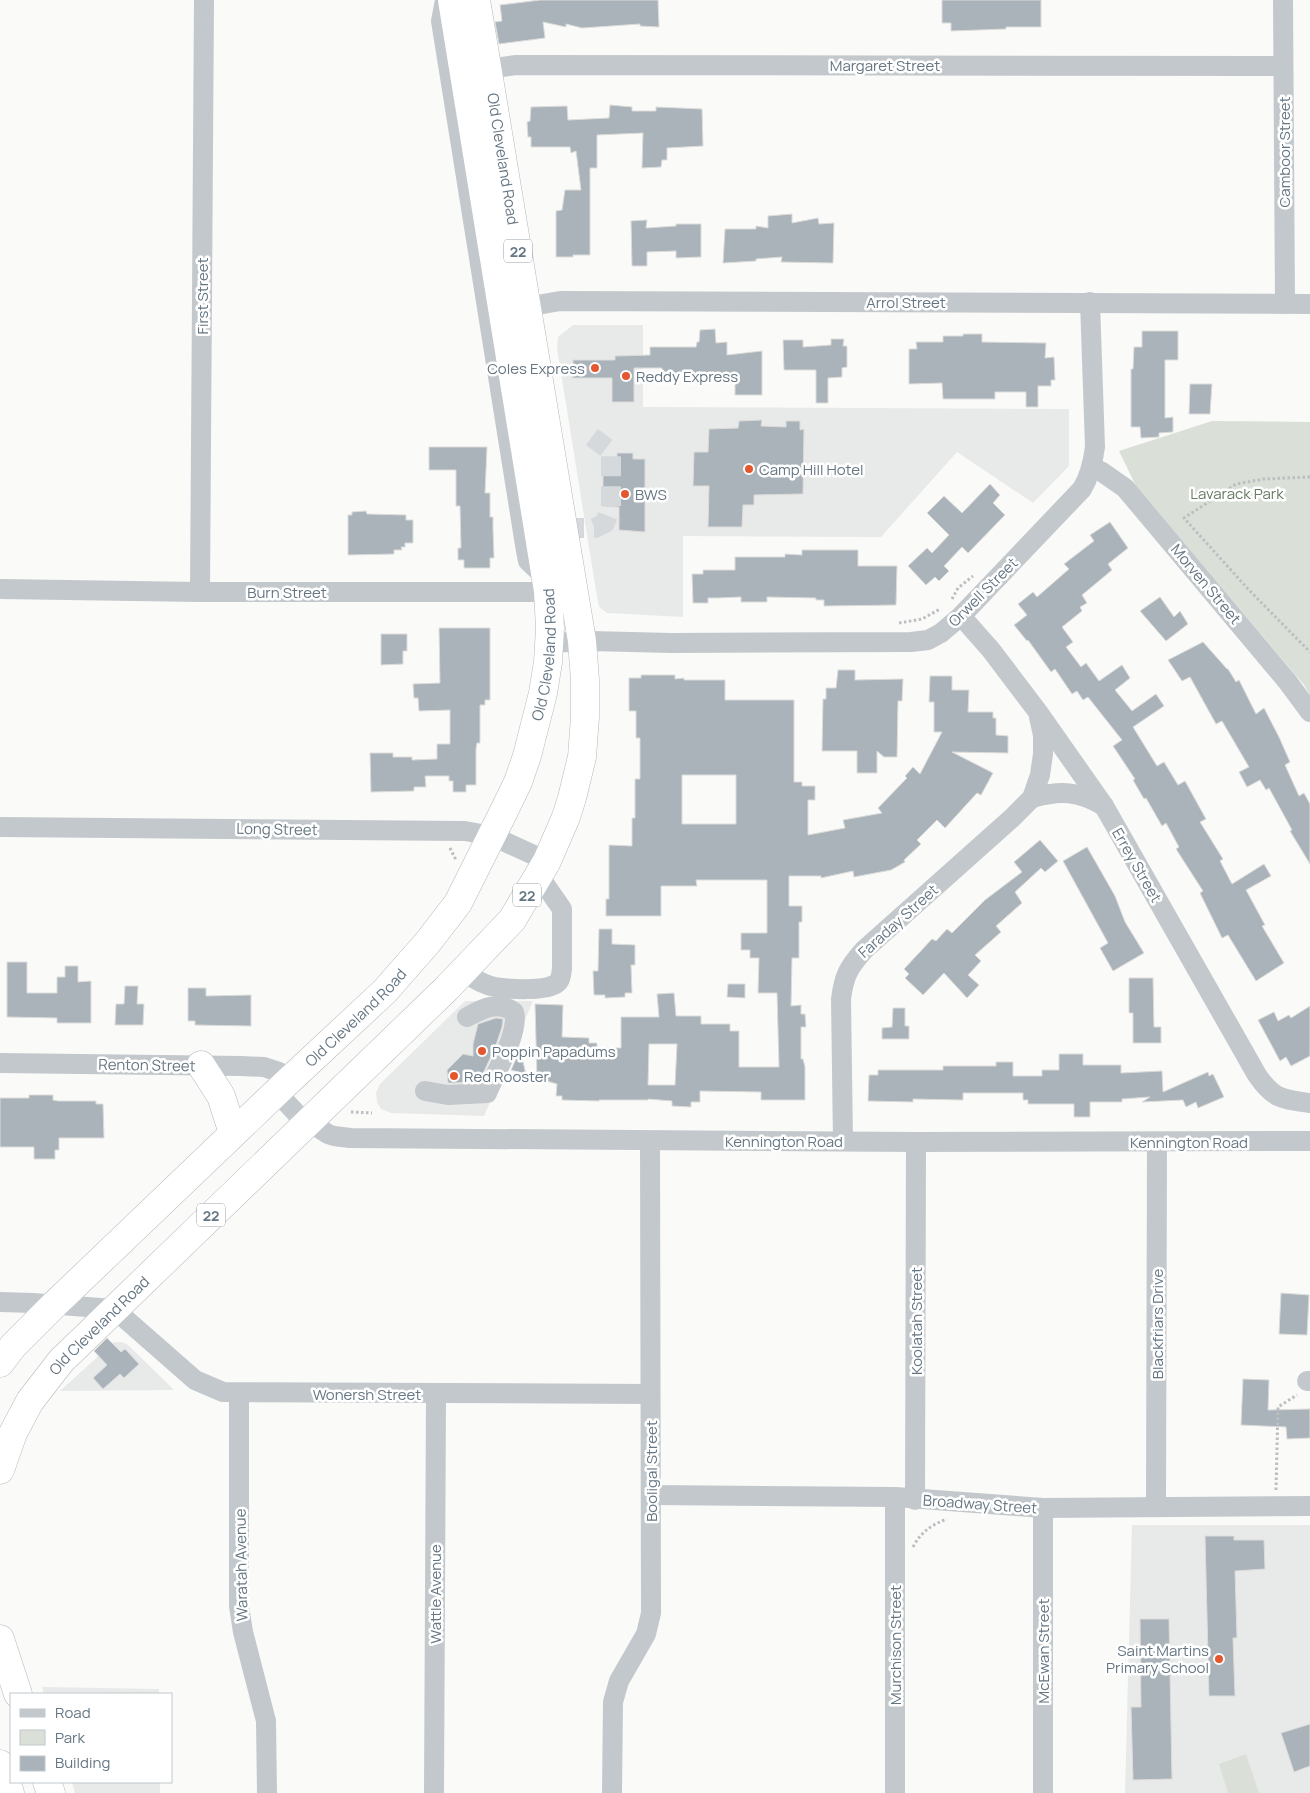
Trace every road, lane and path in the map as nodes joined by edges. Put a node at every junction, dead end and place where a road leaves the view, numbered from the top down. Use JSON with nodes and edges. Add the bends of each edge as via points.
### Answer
{"nodes":[{"id":1,"x":204,"y":0,"type":"edge"},
{"id":2,"x":445,"y":0,"type":"edge"},
{"id":3,"x":452,"y":0,"type":"edge"},
{"id":4,"x":476,"y":0,"type":"edge"},
{"id":5,"x":1283,"y":0,"type":"edge"},
{"id":6,"x":1283,"y":66,"type":"junction"},
{"id":7,"x":488,"y":69,"type":"junction"},
{"id":8,"x":1090,"y":302,"type":"junction"},
{"id":9,"x":1285,"y":304,"type":"junction"},
{"id":10,"x":1310,"y":304,"type":"edge"},
{"id":11,"x":515,"y":309,"type":"junction"},
{"id":12,"x":1092,"y":467,"type":"junction"},
{"id":13,"x":1310,"y":478,"type":"edge"},
{"id":14,"x":973,"y":576,"type":"dead end"},
{"id":15,"x":556,"y":587,"type":"junction"},
{"id":16,"x":0,"y":589,"type":"edge"},
{"id":17,"x":200,"y":592,"type":"junction"},
{"id":18,"x":942,"y":608,"type":"dead end"},
{"id":19,"x":955,"y":610,"type":"junction"},
{"id":20,"x":898,"y":624,"type":"dead end"},
{"id":21,"x":582,"y":641,"type":"junction"},
{"id":22,"x":549,"y":643,"type":"junction"},
{"id":23,"x":1310,"y":652,"type":"edge"},
{"id":24,"x":1038,"y":712,"type":"junction"},
{"id":25,"x":1310,"y":712,"type":"edge"},
{"id":26,"x":1032,"y":798,"type":"junction"},
{"id":27,"x":1104,"y":806,"type":"junction"},
{"id":28,"x":0,"y":827,"type":"edge"},
{"id":29,"x":492,"y":836,"type":"junction"},
{"id":30,"x":447,"y":843,"type":"dead end"},
{"id":31,"x":456,"y":861,"type":"dead end"},
{"id":32,"x":543,"y":868,"type":"junction"},
{"id":33,"x":463,"y":972,"type":"junction"},
{"id":34,"x":467,"y":1017,"type":"dead end"},
{"id":35,"x":0,"y":1063,"type":"edge"},
{"id":36,"x":201,"y":1066,"type":"junction"},
{"id":37,"x":282,"y":1087,"type":"junction"},
{"id":38,"x":425,"y":1091,"type":"dead end"},
{"id":39,"x":1310,"y":1103,"type":"edge"},
{"id":40,"x":343,"y":1110,"type":"dead end"},
{"id":41,"x":372,"y":1113,"type":"dead end"},
{"id":42,"x":308,"y":1121,"type":"junction"},
{"id":43,"x":234,"y":1133,"type":"junction"},
{"id":44,"x":650,"y":1141,"type":"junction"},
{"id":45,"x":843,"y":1141,"type":"junction"},
{"id":46,"x":1310,"y":1141,"type":"edge"},
{"id":47,"x":916,"y":1142,"type":"junction"},
{"id":48,"x":1157,"y":1142,"type":"junction"},
{"id":49,"x":0,"y":1302,"type":"edge"},
{"id":50,"x":55,"y":1304,"type":"junction"},
{"id":51,"x":114,"y":1309,"type":"junction"},
{"id":52,"x":0,"y":1363,"type":"edge"},
{"id":53,"x":1309,"y":1381,"type":"edge"},
{"id":54,"x":239,"y":1394,"type":"junction"},
{"id":55,"x":436,"y":1394,"type":"junction"},
{"id":56,"x":650,"y":1394,"type":"junction"},
{"id":57,"x":0,"y":1470,"type":"edge"},
{"id":58,"x":651,"y":1495,"type":"junction"},
{"id":59,"x":905,"y":1498,"type":"junction"},
{"id":60,"x":1156,"y":1506,"type":"junction"},
{"id":61,"x":1276,"y":1506,"type":"junction"},
{"id":62,"x":1310,"y":1506,"type":"edge"},
{"id":63,"x":1043,"y":1508,"type":"junction"},
{"id":64,"x":954,"y":1517,"type":"dead end"},
{"id":65,"x":909,"y":1553,"type":"dead end"},
{"id":66,"x":0,"y":1639,"type":"edge"},
{"id":67,"x":18,"y":1693,"type":"edge"},
{"id":68,"x":0,"y":1764,"type":"edge"},
{"id":69,"x":10,"y":1793,"type":"edge"},
{"id":70,"x":267,"y":1793,"type":"edge"},
{"id":71,"x":434,"y":1793,"type":"edge"},
{"id":72,"x":612,"y":1793,"type":"edge"},
{"id":73,"x":895,"y":1793,"type":"edge"},
{"id":74,"x":1043,"y":1793,"type":"edge"}],
"edges":[{"from":1,"to":17,"type":"street","name":"First Street"},
{"from":2,"to":15,"type":"street","name":"Old Cleveland Road","via":[[441,21],[526,551],[528,561]]},
{"from":3,"to":11,"type":"highway","name":"Old Cleveland Road","number":"22"},
{"from":4,"to":7,"type":"highway","name":"Old Cleveland Road","number":"22"},
{"from":5,"to":6,"type":"street","name":"Camboor Street"},
{"from":6,"to":7,"type":"street","name":"Margaret Street","via":[[516,65]]},
{"from":6,"to":9,"type":"street","name":"Camboor Street"},
{"from":7,"to":11,"type":"highway","name":"Old Cleveland Road","number":"22"},
{"from":8,"to":9,"type":"street","name":"Arrol Street"},
{"from":8,"to":11,"type":"street","name":"Arrol Street","via":[[560,301]]},
{"from":8,"to":12,"type":"street","name":"Orwell Street","via":[[1095,447]]},
{"from":9,"to":10,"type":"street","name":"Arrol Street"},
{"from":11,"to":15,"type":"highway","name":"Old Cleveland Road","number":"22"},
{"from":12,"to":19,"type":"street","name":"Orwell Street","via":[[1082,489]]},
{"from":12,"to":25,"type":"street","name":"Morven Street","via":[[1125,488],[1288,681]]},
{"from":13,"to":23,"type":"path","via":[[1264,479],[1236,484],[1184,518]]},
{"from":14,"to":19,"type":"path","via":[[958,588]]},
{"from":15,"to":17,"type":"street","name":"Burn Street"},
{"from":15,"to":21,"type":"highway","name":"Old Cleveland Road","number":"22"},
{"from":15,"to":22,"type":"highway","name":"Old Cleveland Road","number":"22"},
{"from":16,"to":17,"type":"street","name":"Burn Street"},
{"from":18,"to":20,"type":"path","via":[[922,619]]},
{"from":19,"to":21,"type":"street","name":"Orwell Street","via":[[941,633],[928,640],[911,642]]},
{"from":19,"to":24,"type":"street","name":"Errey Street","via":[[991,650]]},
{"from":21,"to":22,"type":"street","name":"Orwell Street"},
{"from":21,"to":32,"type":"highway","name":"Old Cleveland Road","number":"22","via":[[586,700],[582,757],[566,817]]},
{"from":22,"to":29,"type":"highway","name":"Old Cleveland Road","number":"22","via":[[543,694],[527,756]]},
{"from":24,"to":26,"type":"street","name":"Faraday Street","via":[[1043,754]]},
{"from":24,"to":27,"type":"street","name":"Errey Street"},
{"from":26,"to":27,"type":"street","via":[[1063,792],[1078,794]]},
{"from":26,"to":45,"type":"street","name":"Faraday Street","via":[[864,950],[847,970],[841,999]]},
{"from":27,"to":39,"type":"street","name":"Errey Street","via":[[1266,1088],[1277,1097]]},
{"from":28,"to":29,"type":"street","name":"Long Street","via":[[465,831]]},
{"from":29,"to":32,"type":"street","name":"Long Street"},
{"from":29,"to":37,"type":"highway","name":"Old Cleveland Road","number":"22","via":[[458,903],[428,942],[384,991]]},
{"from":30,"to":31,"type":"path"},
{"from":32,"to":33,"type":"highway","name":"Old Cleveland Road","number":"22","via":[[512,920]]},
{"from":32,"to":33,"type":"street","via":[[562,909],[562,969],[557,983],[530,989],[494,987]]},
{"from":33,"to":42,"type":"highway","name":"Old Cleveland Road","number":"22"},
{"from":34,"to":38,"type":"street","via":[[483,1008],[503,1006],[514,1012],[516,1018],[512,1037],[487,1093],[448,1095]]},
{"from":35,"to":36,"type":"street","name":"Renton Street"},
{"from":36,"to":37,"type":"street","name":"Renton Street","via":[[264,1067],[279,1072]]},
{"from":36,"to":43,"type":"highway","via":[[221,1096]]},
{"from":37,"to":42,"type":"street","name":"Kennington Road","via":[[284,1100]]},
{"from":37,"to":43,"type":"highway","name":"Old Cleveland Road","number":"22"},
{"from":40,"to":41,"type":"path"},
{"from":42,"to":44,"type":"street","name":"Kennington Road","via":[[334,1136],[350,1138]]},
{"from":42,"to":51,"type":"highway","name":"Old Cleveland Road","number":"22"},
{"from":43,"to":50,"type":"highway","name":"Old Cleveland Road","number":"22"},
{"from":44,"to":45,"type":"street","name":"Kennington Road"},
{"from":44,"to":56,"type":"street","name":"Booligal Street"},
{"from":45,"to":47,"type":"street","name":"Kennington Road"},
{"from":46,"to":48,"type":"street","name":"Kennington Road"},
{"from":47,"to":48,"type":"street","name":"Kennington Road"},
{"from":47,"to":59,"type":"street","name":"Koolatah Street"},
{"from":48,"to":60,"type":"street","name":"Blackfriars Drive"},
{"from":49,"to":50,"type":"street"},
{"from":50,"to":51,"type":"street"},
{"from":50,"to":52,"type":"highway","name":"Old Cleveland Road","number":"22"},
{"from":51,"to":54,"type":"street","name":"Wonersh Street","via":[[194,1380],[223,1392]]},
{"from":51,"to":57,"type":"highway","name":"Old Cleveland Road","number":"22","via":[[61,1361],[30,1401],[13,1432]]},
{"from":53,"to":61,"type":"path","via":[[1298,1394],[1278,1407]]},
{"from":54,"to":55,"type":"street","name":"Wonersh Street"},
{"from":54,"to":70,"type":"street","name":"Waratah Avenue","via":[[239,1606],[266,1721]]},
{"from":55,"to":56,"type":"street","name":"Wonersh Street"},
{"from":55,"to":71,"type":"street","name":"Wattle Avenue"},
{"from":56,"to":58,"type":"street","name":"Booligal Street"},
{"from":58,"to":59,"type":"street","name":"Broadway Street"},
{"from":58,"to":72,"type":"street","name":"Booligal Street","via":[[651,1613],[646,1634],[619,1681],[613,1702]]},
{"from":59,"to":63,"type":"street","name":"Broadway Street"},
{"from":59,"to":73,"type":"street","name":"Murchison Street"},
{"from":60,"to":61,"type":"street","name":"Broadway Street"},
{"from":60,"to":63,"type":"street","name":"Broadway Street"},
{"from":61,"to":62,"type":"street","name":"Broadway Street"},
{"from":63,"to":74,"type":"street","name":"McEwan Street"},
{"from":64,"to":65,"type":"path","via":[[932,1525]]},
{"from":66,"to":67,"type":"highway"},
{"from":68,"to":69,"type":"highway"}]}
